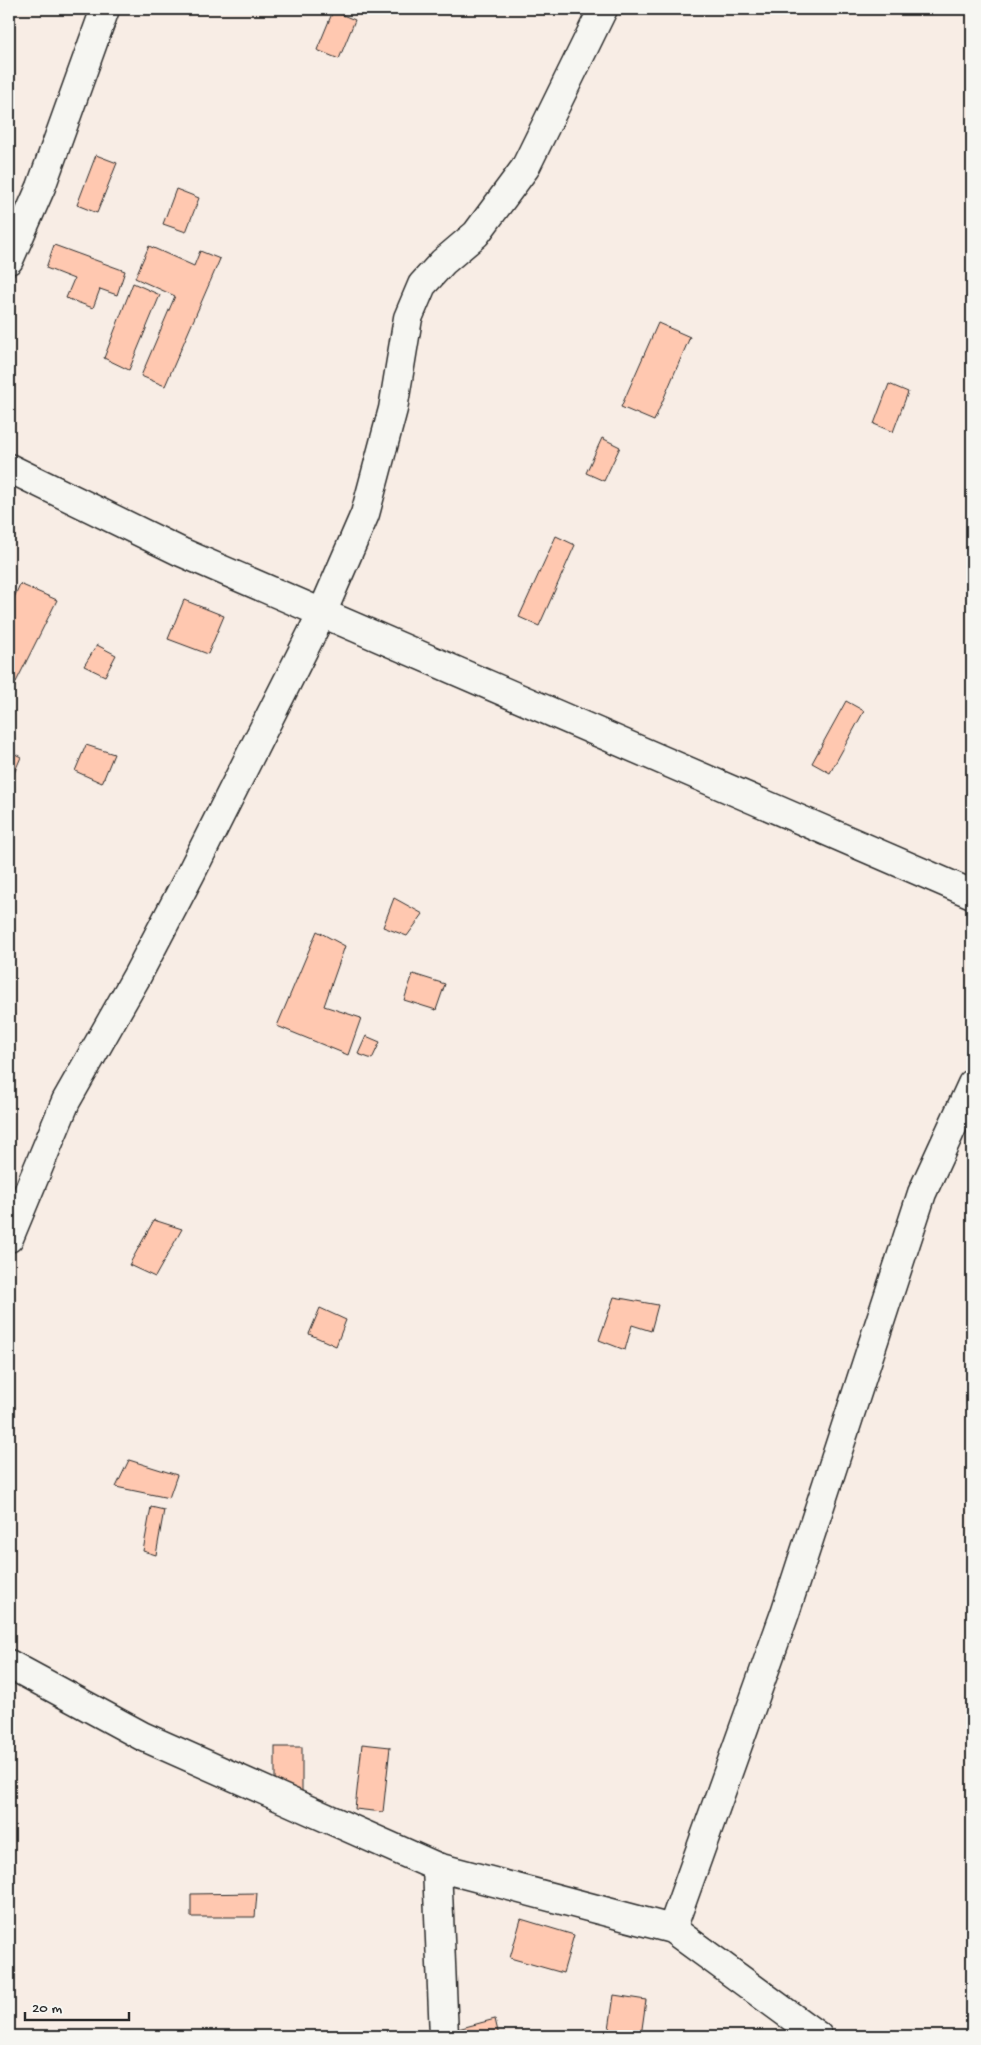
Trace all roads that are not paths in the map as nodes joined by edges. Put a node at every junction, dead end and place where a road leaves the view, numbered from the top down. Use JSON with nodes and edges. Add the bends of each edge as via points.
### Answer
{"nodes":[{"id":1,"x":105,"y":9,"type":"edge"},
{"id":2,"x":603,"y":9,"type":"edge"},
{"id":3,"x":9,"y":260,"type":"edge"},
{"id":4,"x":9,"y":468,"type":"edge"},
{"id":5,"x":322,"y":613,"type":"junction"},
{"id":6,"x":972,"y":894,"type":"edge"},
{"id":7,"x":972,"y":1084,"type":"edge"},
{"id":8,"x":9,"y":1238,"type":"edge"},
{"id":9,"x":9,"y":1664,"type":"edge"},
{"id":10,"x":437,"y":1867,"type":"junction"},
{"id":11,"x":672,"y":1929,"type":"junction"},
{"id":12,"x":444,"y":2036,"type":"edge"},
{"id":13,"x":818,"y":2036,"type":"edge"}],
"edges":[{"from":1,"to":3,"type":"street","via":[[41,188]]},
{"from":2,"to":5,"type":"street","via":[[525,168],[476,234],[422,285],[408,318],[393,409],[365,514]]},
{"from":4,"to":5,"type":"street","via":[[181,552]]},
{"from":5,"to":6,"type":"street"},
{"from":5,"to":8,"type":"street","via":[[187,881],[66,1102]]},
{"from":7,"to":11,"type":"street","via":[[922,1193],[784,1613]]},
{"from":9,"to":10,"type":"street","via":[[142,1736]]},
{"from":10,"to":11,"type":"street"},
{"from":10,"to":12,"type":"street"},
{"from":11,"to":13,"type":"street"}]}
